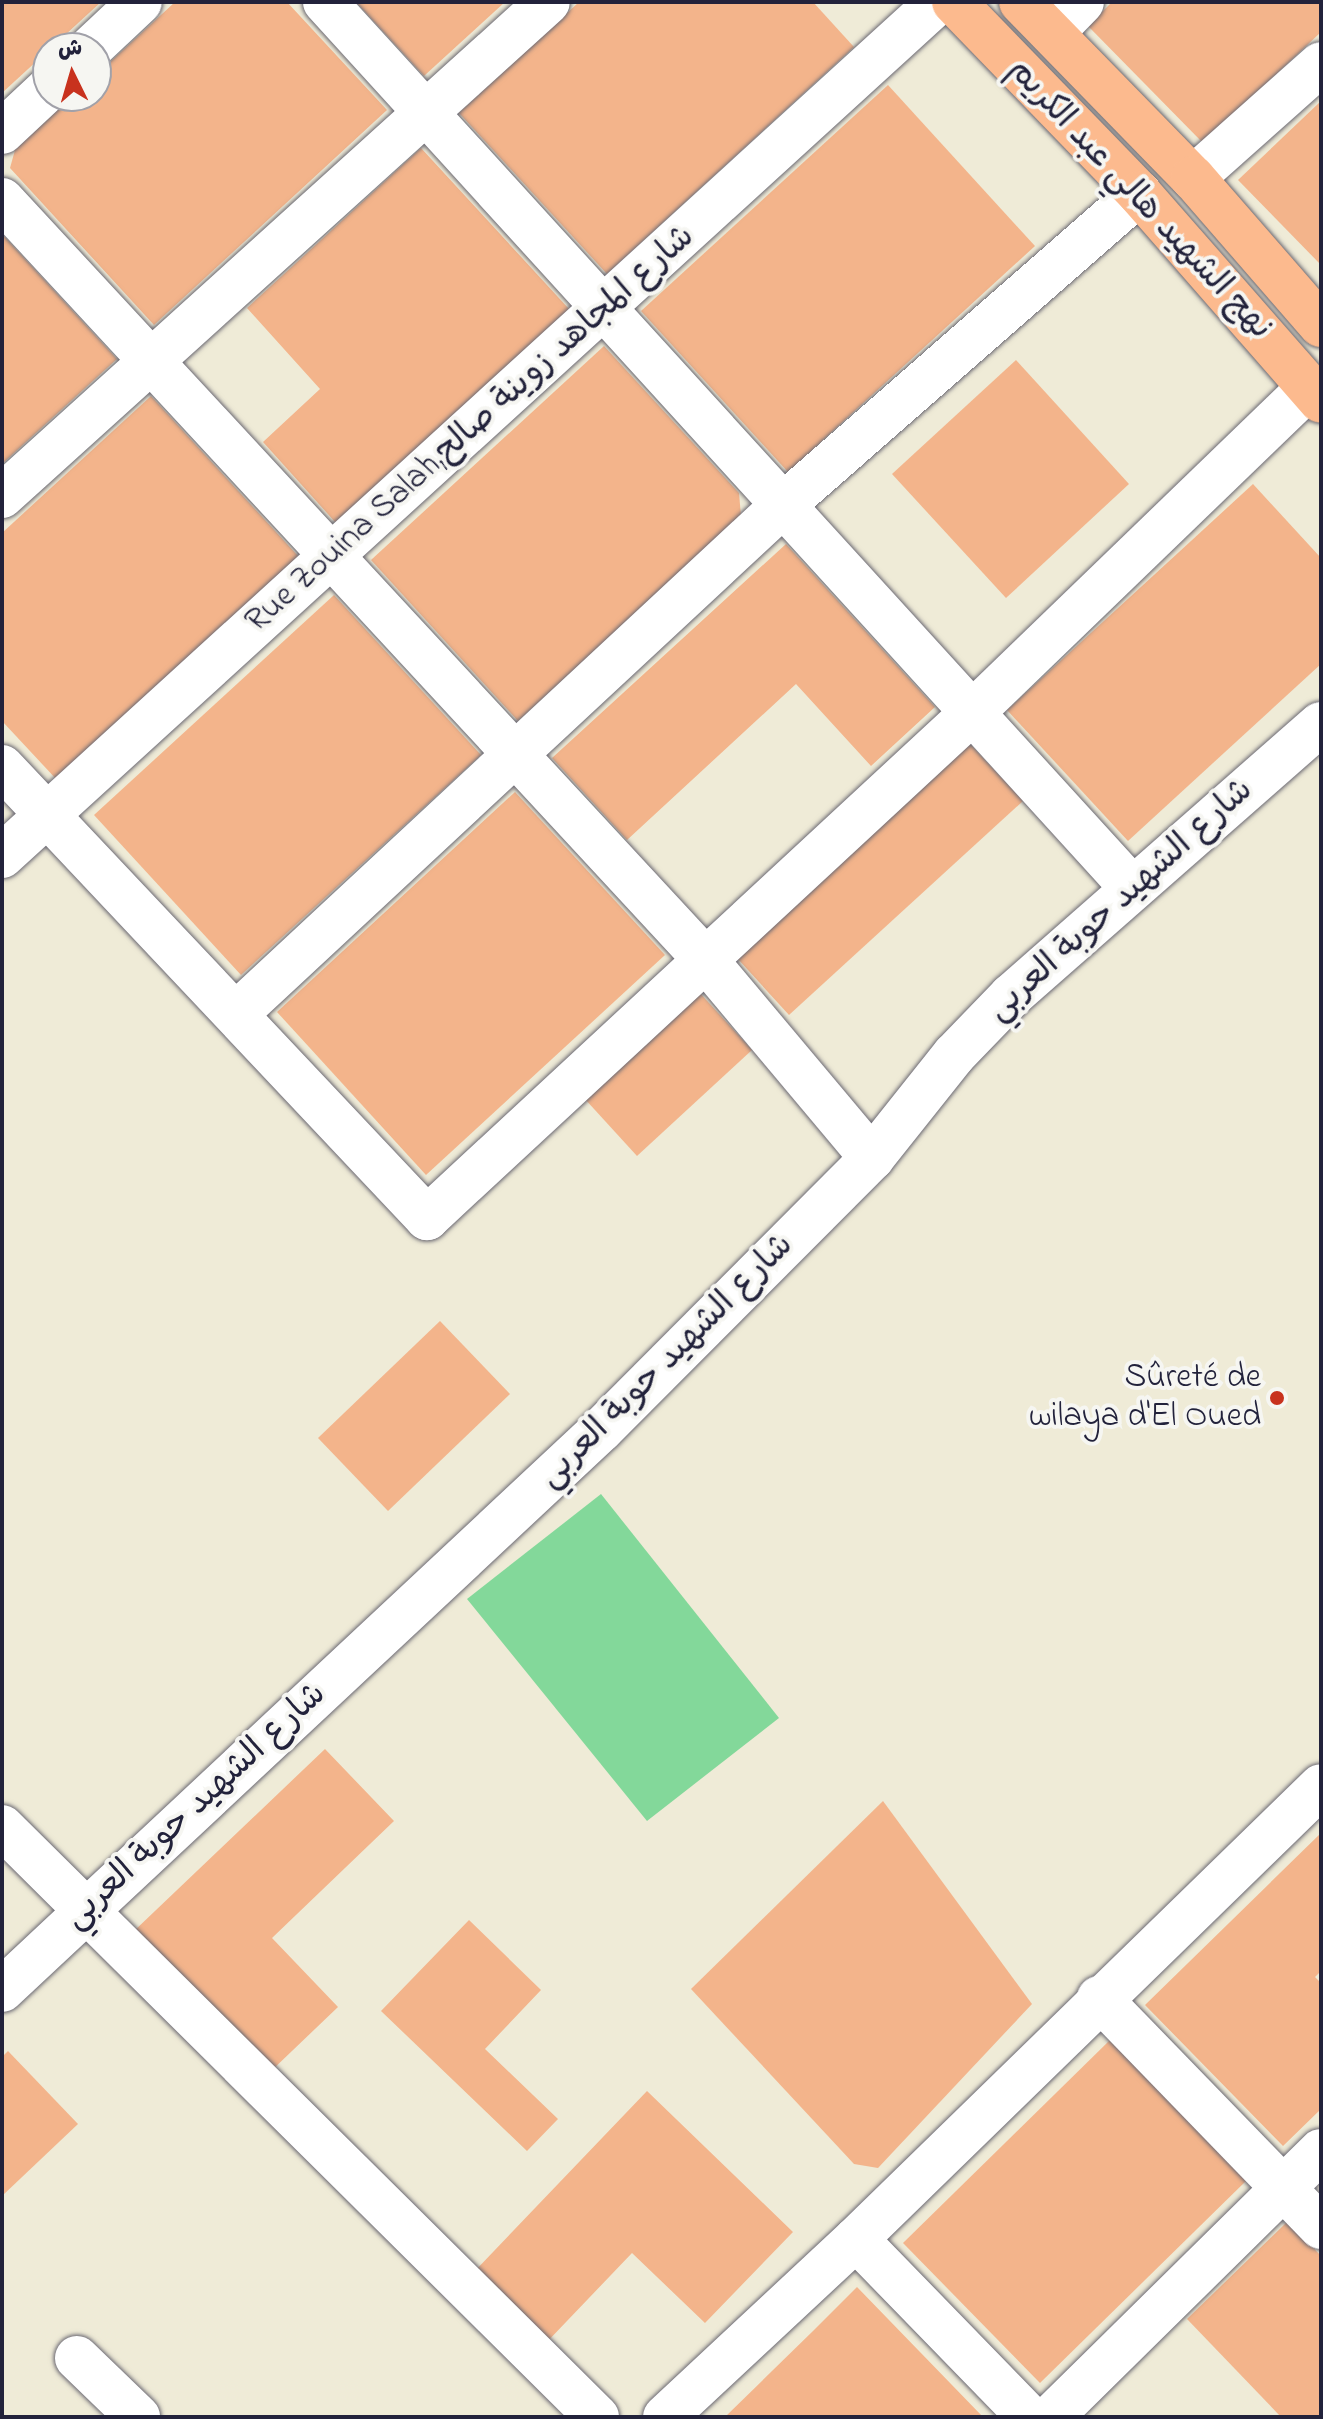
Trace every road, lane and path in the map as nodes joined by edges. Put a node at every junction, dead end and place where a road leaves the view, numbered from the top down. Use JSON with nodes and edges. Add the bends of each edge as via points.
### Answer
{"nodes":[{"id":1,"x":140,"y":2,"type":"edge"},
{"id":2,"x":325,"y":2,"type":"edge"},
{"id":3,"x":548,"y":2,"type":"edge"},
{"id":4,"x":1021,"y":2,"type":"edge"},
{"id":5,"x":1082,"y":2,"type":"edge"},
{"id":6,"x":965,"y":7,"type":"edge"},
{"id":7,"x":108,"y":32,"type":"edge"},
{"id":8,"x":1052,"y":33,"type":"junction"},
{"id":9,"x":1321,"y":64,"type":"edge"},
{"id":10,"x":32,"y":104,"type":"edge"},
{"id":11,"x":429,"y":113,"type":"junction"},
{"id":12,"x":2,"y":132,"type":"edge"},
{"id":13,"x":1193,"y":178,"type":"junction"},
{"id":14,"x":1139,"y":193,"type":"junction"},
{"id":15,"x":2,"y":200,"type":"edge"},
{"id":16,"x":603,"y":309,"type":"junction"},
{"id":17,"x":1321,"y":325,"type":"edge"},
{"id":18,"x":152,"y":361,"type":"junction"},
{"id":19,"x":1315,"y":393,"type":"edge"},
{"id":20,"x":2,"y":496,"type":"edge"},
{"id":21,"x":782,"y":506,"type":"junction"},
{"id":22,"x":335,"y":556,"type":"junction"},
{"id":23,"x":974,"y":711,"type":"junction"},
{"id":24,"x":1321,"y":724,"type":"edge"},
{"id":25,"x":515,"y":758,"type":"junction"},
{"id":26,"x":2,"y":767,"type":"edge"},
{"id":27,"x":46,"y":815,"type":"junction"},
{"id":28,"x":2,"y":856,"type":"edge"},
{"id":29,"x":1132,"y":888,"type":"junction"},
{"id":30,"x":704,"y":958,"type":"junction"},
{"id":31,"x":236,"y":1014,"type":"junction"},
{"id":32,"x":872,"y":1158,"type":"junction"},
{"id":33,"x":1321,"y":1786,"type":"edge"},
{"id":34,"x":2,"y":1827,"type":"edge"},
{"id":35,"x":84,"y":1911,"type":"junction"},
{"id":36,"x":2,"y":1990,"type":"edge"},
{"id":37,"x":1099,"y":1998,"type":"junction"},
{"id":38,"x":1321,"y":2151,"type":"edge"},
{"id":39,"x":1283,"y":2186,"type":"junction"},
{"id":40,"x":1321,"y":2227,"type":"edge"},
{"id":41,"x":856,"y":2239,"type":"junction"},
{"id":42,"x":77,"y":2358,"type":"dead end"},
{"id":43,"x":138,"y":2417,"type":"edge"},
{"id":44,"x":597,"y":2417,"type":"edge"},
{"id":45,"x":665,"y":2417,"type":"edge"},
{"id":46,"x":1029,"y":2417,"type":"edge"},
{"id":47,"x":1051,"y":2417,"type":"edge"}],
"edges":[{"from":1,"to":7,"type":"street"},
{"from":2,"to":11,"type":"street"},
{"from":3,"to":11,"type":"street"},
{"from":4,"to":8,"type":"main road"},
{"from":5,"to":8,"type":"street"},
{"from":6,"to":14,"type":"main road","name":"نهج الشهيد هالي عبد الكريم"},
{"from":6,"to":16,"type":"street","name":"Rue Zouina Salah,شارع المجاهد زوينة صالح"},
{"from":8,"to":13,"type":"main road"},
{"from":9,"to":13,"type":"street"},
{"from":10,"to":12,"type":"street"},
{"from":11,"to":16,"type":"street"},
{"from":11,"to":18,"type":"street"},
{"from":13,"to":17,"type":"main road"},
{"from":14,"to":19,"type":"main road","name":"نهج الشهيد هالي عبد الكريم"},
{"from":14,"to":21,"type":"street"},
{"from":15,"to":18,"type":"street"},
{"from":16,"to":21,"type":"street"},
{"from":16,"to":22,"type":"street","name":"Rue Zouina Salah,شارع المجاهد زوينة صالح"},
{"from":18,"to":20,"type":"street"},
{"from":18,"to":22,"type":"street"},
{"from":19,"to":23,"type":"street"},
{"from":21,"to":23,"type":"street"},
{"from":21,"to":25,"type":"street"},
{"from":22,"to":25,"type":"street"},
{"from":22,"to":27,"type":"street","name":"Rue Zouina Salah,شارع المجاهد زوينة صالح"},
{"from":23,"to":29,"type":"street"},
{"from":23,"to":30,"type":"street"},
{"from":24,"to":29,"type":"street","name":"شارع الشهيد حوبة العربي"},
{"from":25,"to":30,"type":"street"},
{"from":25,"to":31,"type":"street"},
{"from":26,"to":27,"type":"street"},
{"from":27,"to":28,"type":"street","name":"Rue Zouina Salah,شارع المجاهد زوينة صالح"},
{"from":27,"to":31,"type":"street"},
{"from":29,"to":32,"type":"street","name":"شارع الشهيد حوبة العربي","via":[[963,1045]]},
{"from":30,"to":31,"type":"street","via":[[427,1218]]},
{"from":30,"to":32,"type":"street"},
{"from":32,"to":35,"type":"street","name":"شارع الشهيد حوبة العربي","via":[[602,1429]]},
{"from":33,"to":37,"type":"street"},
{"from":34,"to":35,"type":"street"},
{"from":35,"to":36,"type":"street","name":"شارع الشهيد حوبة العربي"},
{"from":35,"to":44,"type":"street"},
{"from":37,"to":39,"type":"street"},
{"from":37,"to":41,"type":"street"},
{"from":38,"to":39,"type":"street"},
{"from":39,"to":40,"type":"street"},
{"from":39,"to":47,"type":"street"},
{"from":41,"to":45,"type":"street"},
{"from":41,"to":46,"type":"street"},
{"from":42,"to":43,"type":"street"}]}
